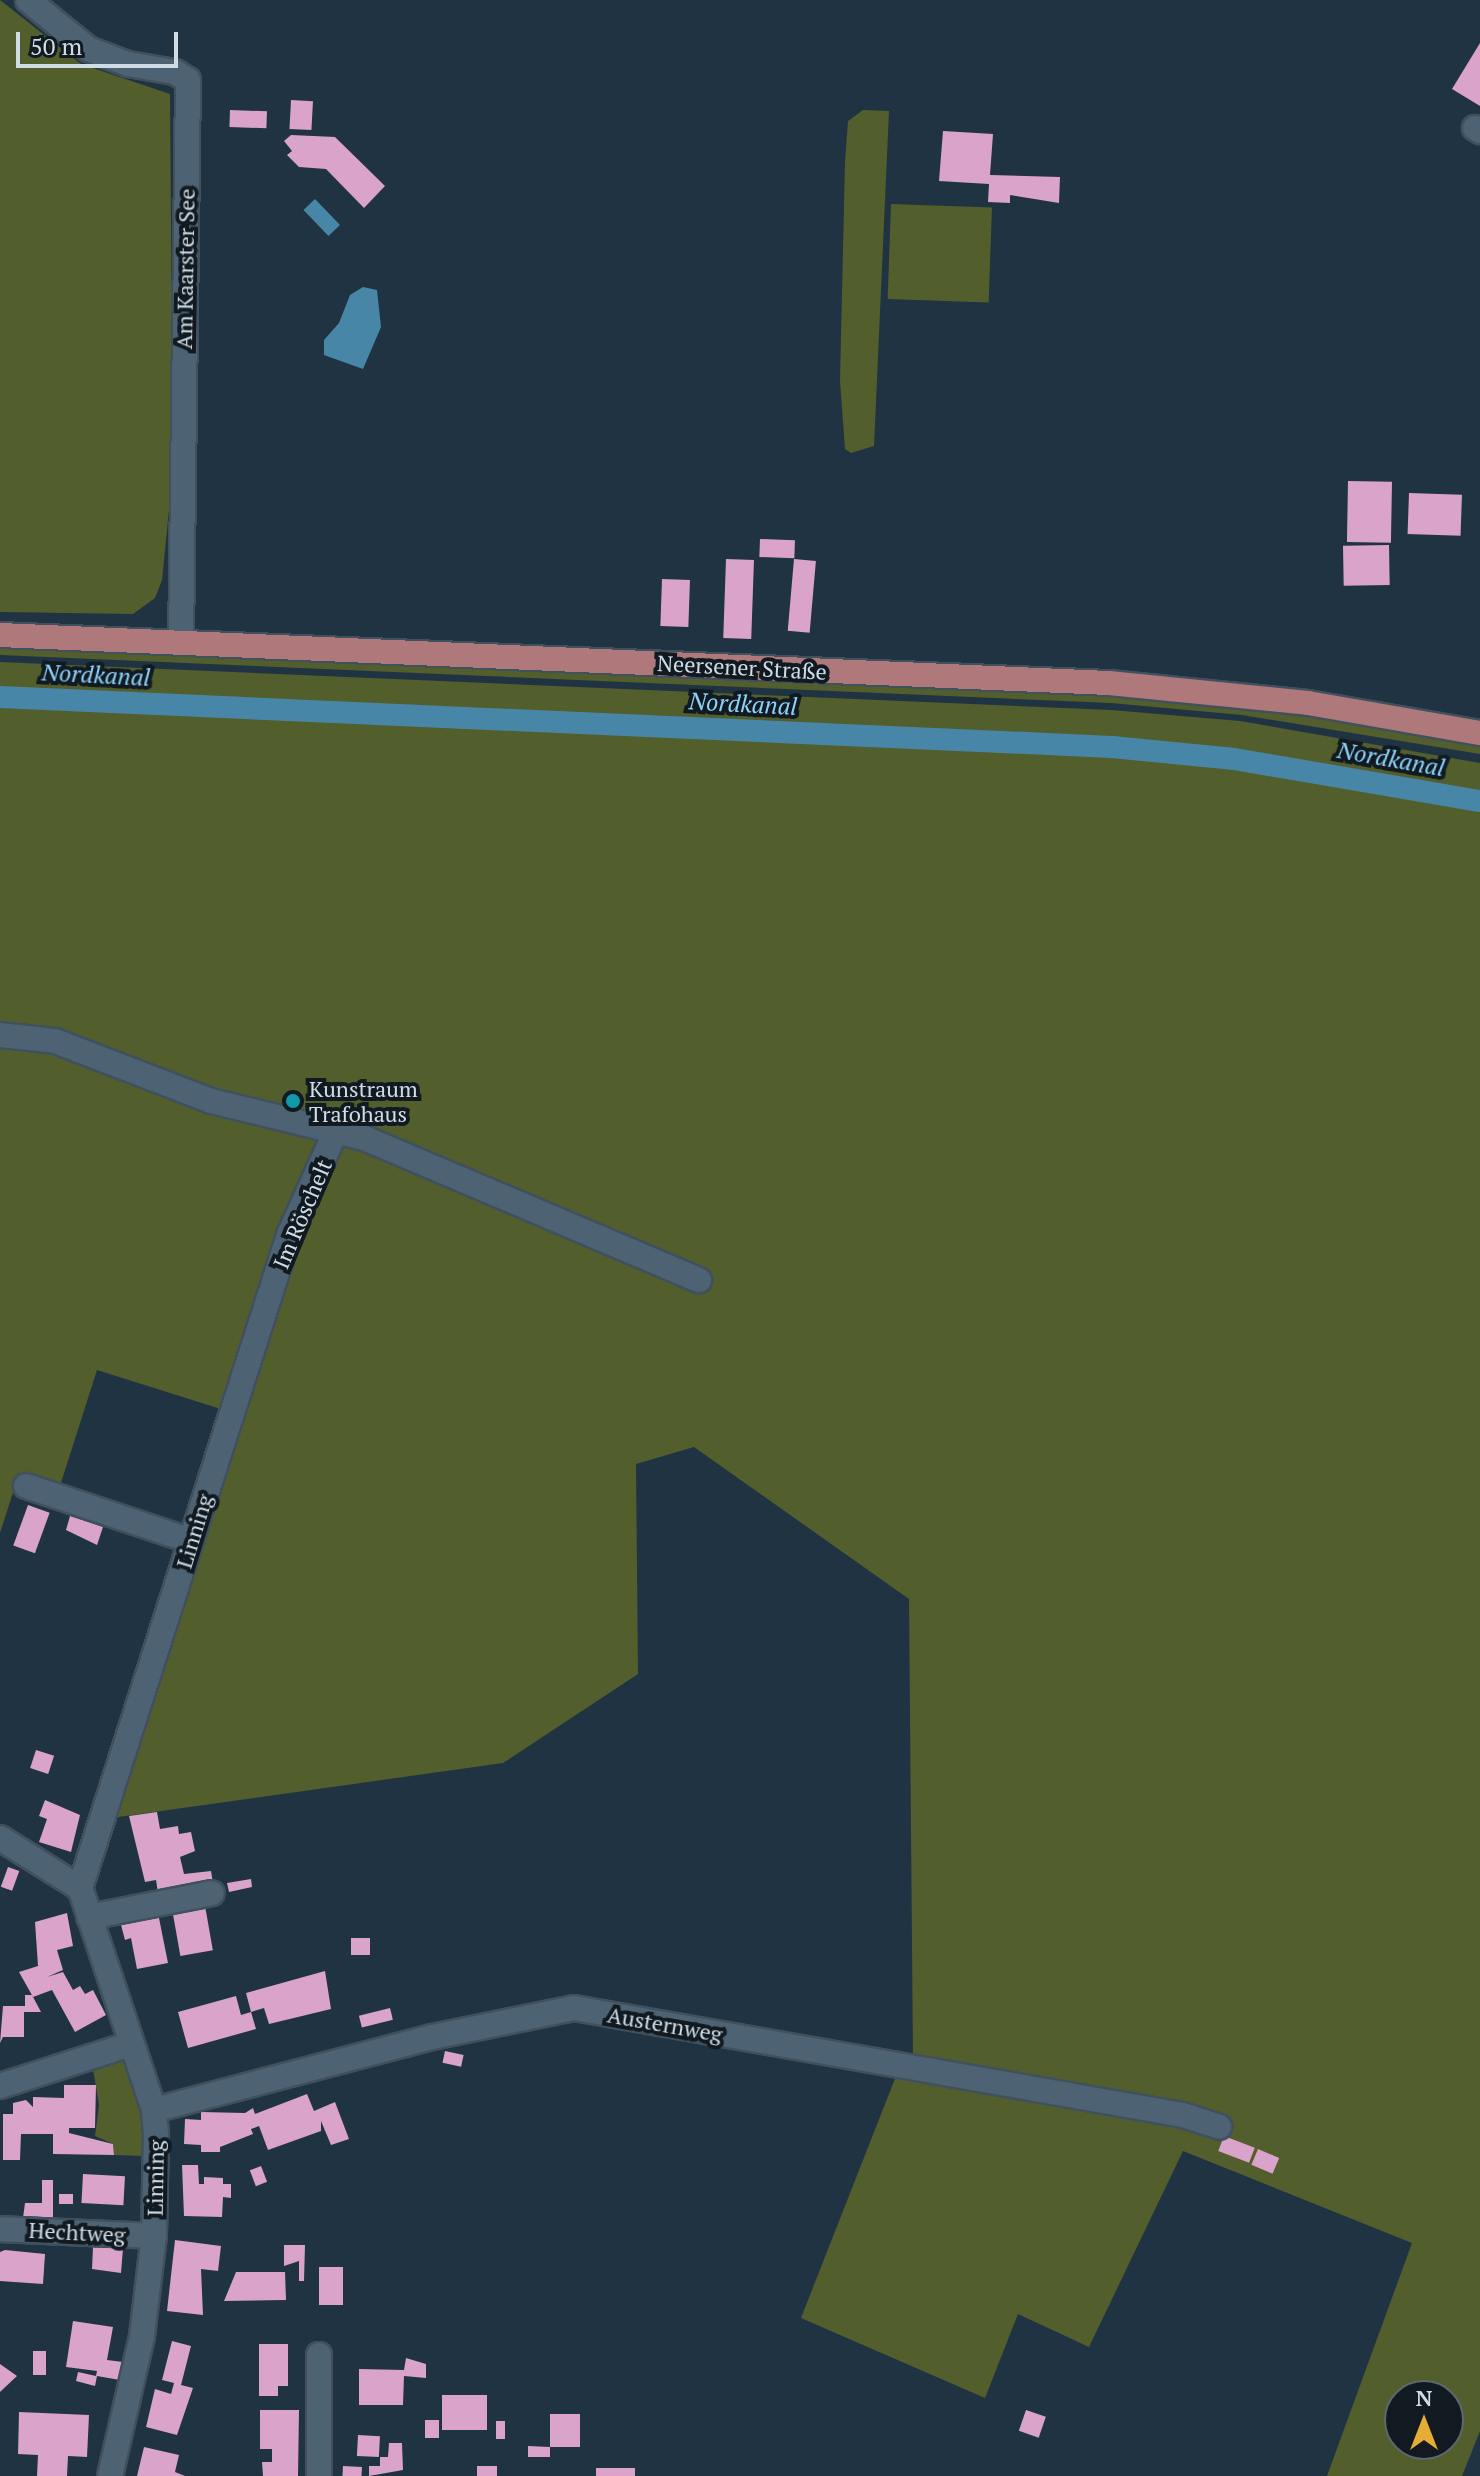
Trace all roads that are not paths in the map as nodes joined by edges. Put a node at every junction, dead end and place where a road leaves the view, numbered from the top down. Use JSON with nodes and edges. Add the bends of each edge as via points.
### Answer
{"nodes":[{"id":1,"x":28,"y":0,"type":"edge"},
{"id":2,"x":0,"y":635,"type":"edge"},
{"id":3,"x":181,"y":642,"type":"junction"},
{"id":4,"x":1480,"y":733,"type":"edge"},
{"id":5,"x":0,"y":1035,"type":"edge"},
{"id":6,"x":336,"y":1131,"type":"junction"},
{"id":7,"x":699,"y":1280,"type":"dead end"},
{"id":8,"x":236,"y":1403,"type":"joint"},
{"id":9,"x":26,"y":1486,"type":"dead end"},
{"id":10,"x":191,"y":1541,"type":"junction"},
{"id":11,"x":0,"y":1838,"type":"edge"},
{"id":12,"x":80,"y":1888,"type":"junction"},
{"id":13,"x":212,"y":1893,"type":"dead end"},
{"id":14,"x":89,"y":1917,"type":"junction"},
{"id":15,"x":131,"y":2044,"type":"junction"},
{"id":16,"x":0,"y":2086,"type":"edge"},
{"id":17,"x":154,"y":2110,"type":"junction"},
{"id":18,"x":1219,"y":2127,"type":"dead end"},
{"id":19,"x":0,"y":2229,"type":"edge"},
{"id":20,"x":154,"y":2236,"type":"junction"},
{"id":21,"x":319,"y":2355,"type":"dead end"},
{"id":22,"x":110,"y":2476,"type":"edge"},
{"id":23,"x":319,"y":2476,"type":"edge"}],
"edges":[{"from":1,"to":3,"type":"street","name":"Am Kaarster See","via":[[88,49],[188,80]]},
{"from":2,"to":3,"type":"main road","name":"Neersener Straße"},
{"from":3,"to":4,"type":"main road","name":"Neersener Straße","via":[[1109,683],[1308,703]]},
{"from":5,"to":6,"type":"street","name":"Im Röschelt","via":[[55,1041],[211,1101]]},
{"from":6,"to":7,"type":"street","via":[[515,1198]]},
{"from":6,"to":8,"type":"street","name":"Im Röschelt","via":[[289,1235]]},
{"from":8,"to":10,"type":"street","name":"Linning"},
{"from":9,"to":10,"type":"street"},
{"from":10,"to":12,"type":"street","name":"Linning"},
{"from":11,"to":12,"type":"street"},
{"from":12,"to":14,"type":"street","name":"Linning"},
{"from":13,"to":14,"type":"street"},
{"from":14,"to":15,"type":"street","name":"Linning","via":[[125,2011]]},
{"from":15,"to":16,"type":"street"},
{"from":15,"to":17,"type":"street","name":"Linning"},
{"from":17,"to":18,"type":"street","name":"Austernweg","via":[[432,2037],[574,2008],[1183,2115]]},
{"from":17,"to":20,"type":"street","name":"Linning"},
{"from":19,"to":20,"type":"street","name":"Hechtweg"},
{"from":20,"to":22,"type":"street","name":"Linning","via":[[137,2369]]},
{"from":21,"to":23,"type":"street"}]}
